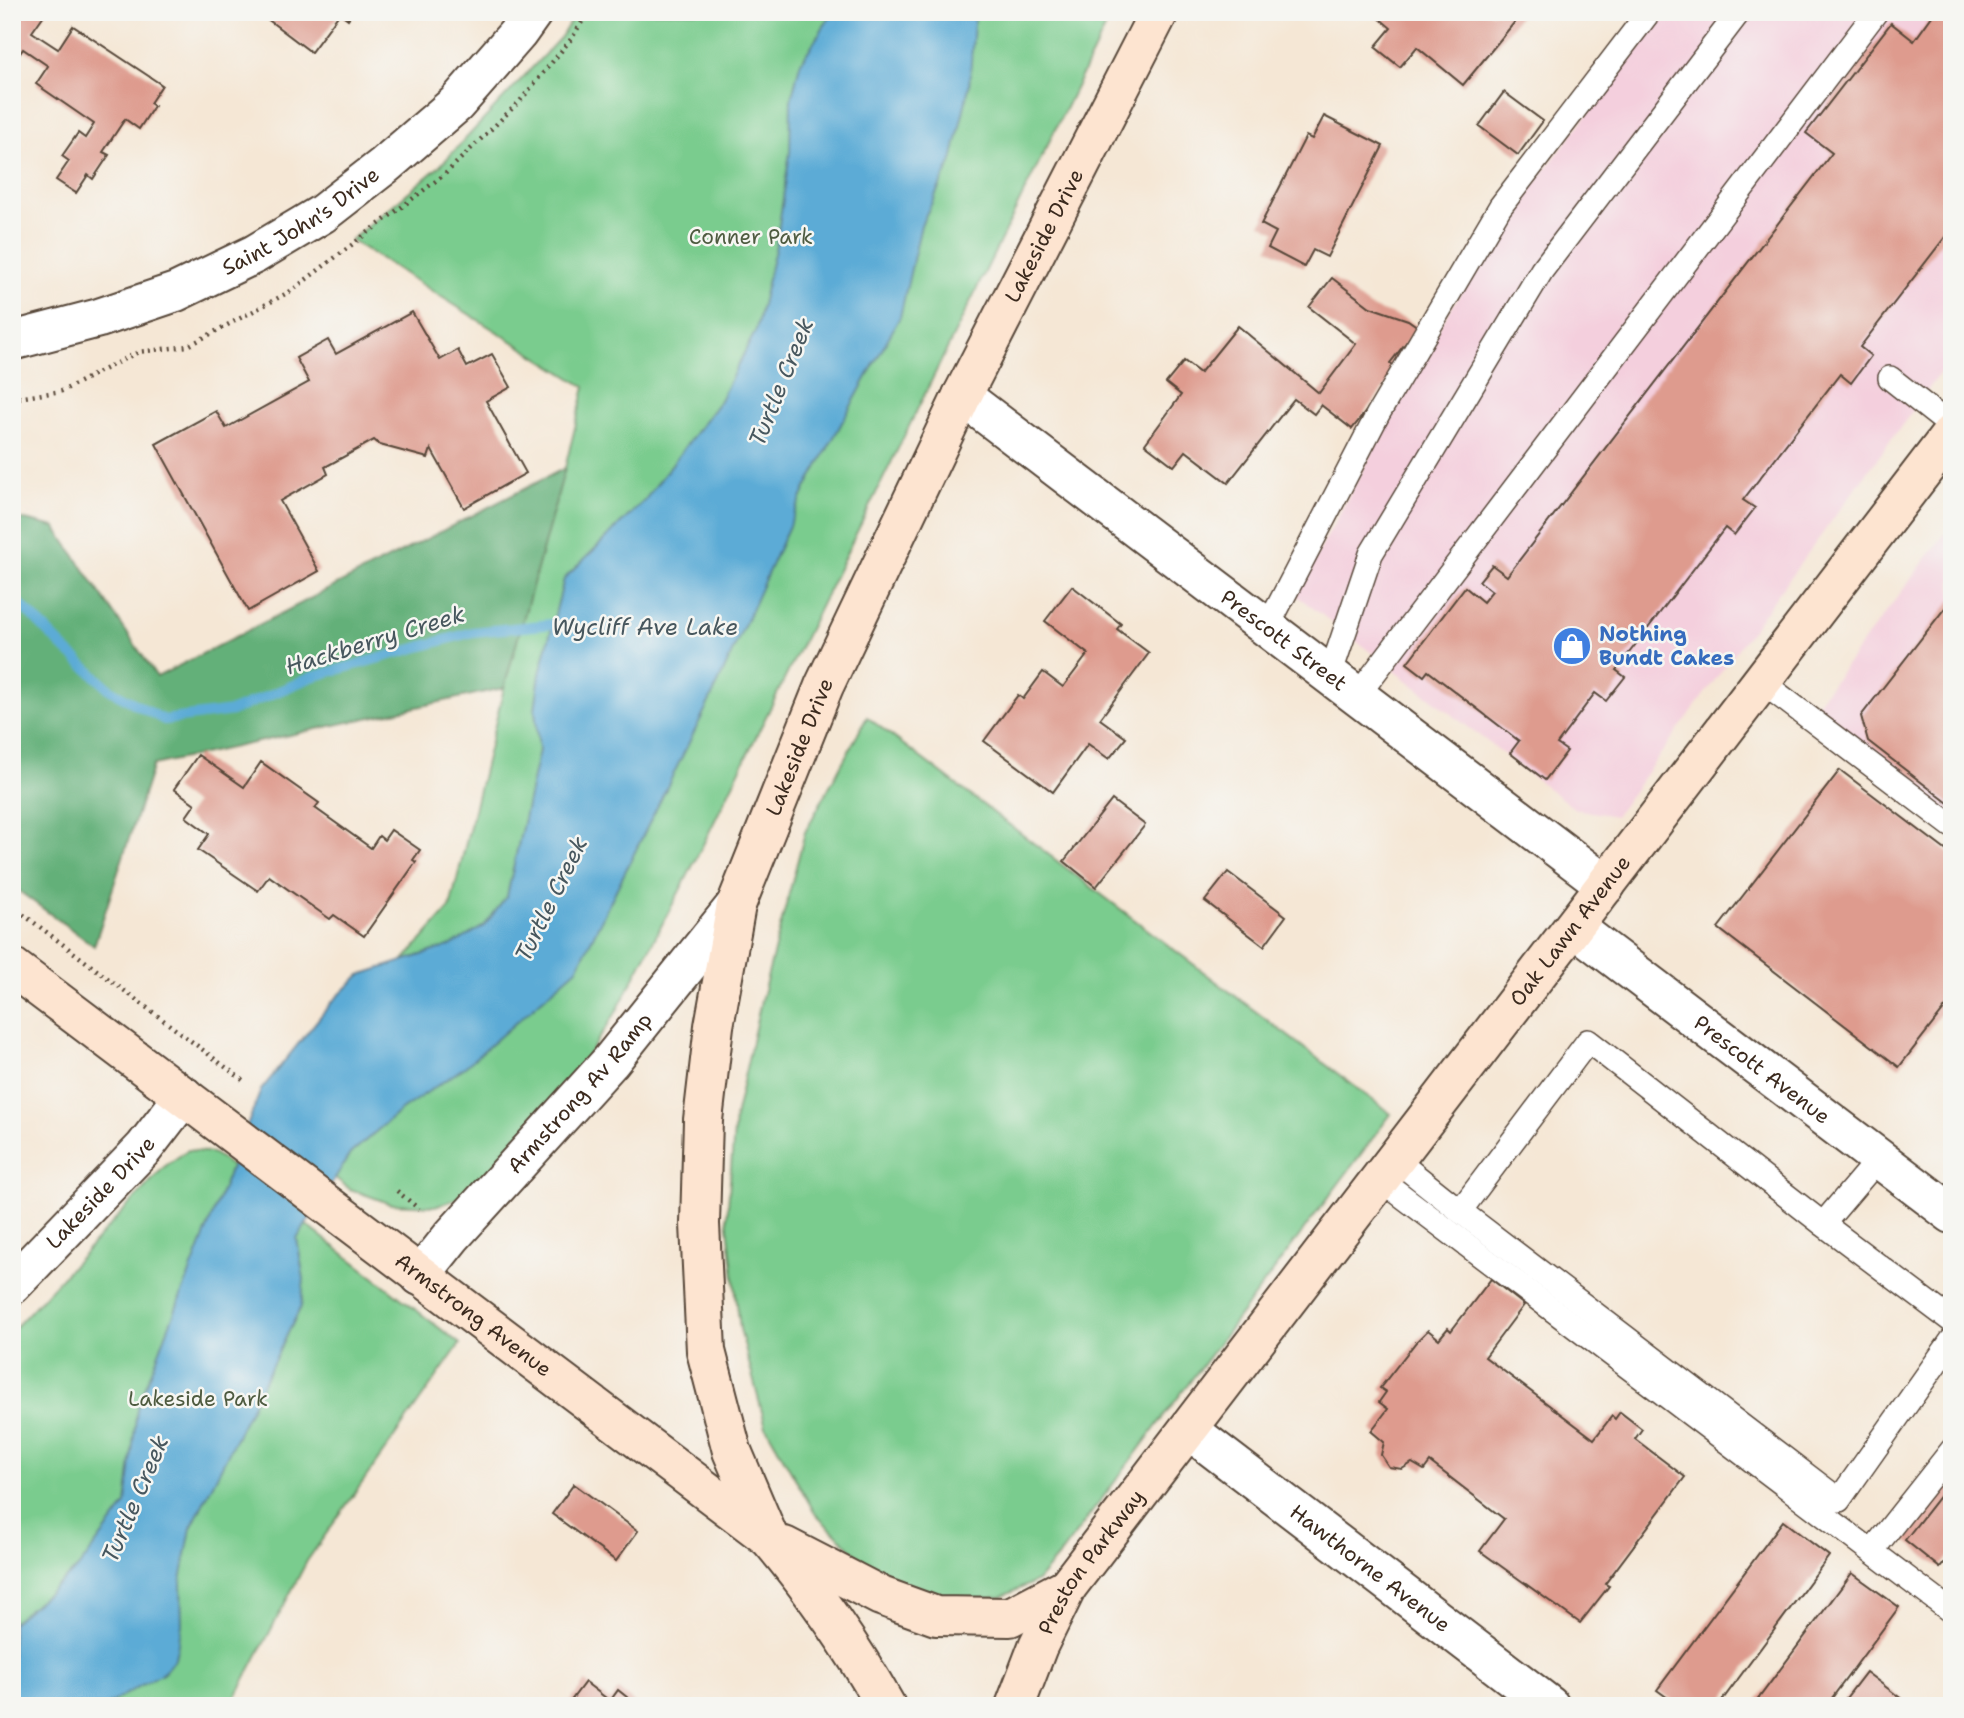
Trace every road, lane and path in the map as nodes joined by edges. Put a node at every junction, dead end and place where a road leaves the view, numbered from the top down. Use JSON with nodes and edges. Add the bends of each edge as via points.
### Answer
{"nodes":[{"id":1,"x":533,"y":12,"type":"edge"},
{"id":2,"x":1158,"y":12,"type":"edge"},
{"id":3,"x":1650,"y":12,"type":"edge"},
{"id":4,"x":1739,"y":12,"type":"edge"},
{"id":5,"x":1877,"y":12,"type":"edge"},
{"id":6,"x":12,"y":341,"type":"edge"},
{"id":7,"x":1890,"y":378,"type":"dead end"},
{"id":8,"x":962,"y":396,"type":"junction"},
{"id":9,"x":1952,"y":427,"type":"edge"},
{"id":10,"x":1952,"y":433,"type":"edge"},
{"id":11,"x":1267,"y":628,"type":"junction"},
{"id":12,"x":1762,"y":682,"type":"junction"},
{"id":13,"x":1343,"y":685,"type":"junction"},
{"id":14,"x":1952,"y":826,"type":"edge"},
{"id":15,"x":1606,"y":885,"type":"junction"},
{"id":16,"x":736,"y":905,"type":"junction"},
{"id":17,"x":12,"y":906,"type":"edge"},
{"id":18,"x":1574,"y":927,"type":"junction"},
{"id":19,"x":12,"y":967,"type":"edge"},
{"id":20,"x":244,"y":1081,"type":"dead end"},
{"id":21,"x":184,"y":1096,"type":"junction"},
{"id":22,"x":1878,"y":1158,"type":"junction"},
{"id":23,"x":1388,"y":1170,"type":"junction"},
{"id":24,"x":397,"y":1191,"type":"dead end"},
{"id":25,"x":419,"y":1209,"type":"dead end"},
{"id":26,"x":1460,"y":1211,"type":"junction"},
{"id":27,"x":1952,"y":1214,"type":"edge"},
{"id":28,"x":1823,"y":1224,"type":"junction"},
{"id":29,"x":420,"y":1276,"type":"junction"},
{"id":30,"x":12,"y":1285,"type":"edge"},
{"id":31,"x":1952,"y":1321,"type":"edge"},
{"id":32,"x":1952,"y":1340,"type":"edge"},
{"id":33,"x":1189,"y":1430,"type":"junction"},
{"id":34,"x":1952,"y":1450,"type":"edge"},
{"id":35,"x":769,"y":1538,"type":"junction"},
{"id":36,"x":1872,"y":1551,"type":"junction"},
{"id":37,"x":1068,"y":1587,"type":"junction"},
{"id":38,"x":1952,"y":1612,"type":"edge"},
{"id":39,"x":886,"y":1706,"type":"edge"},
{"id":40,"x":1015,"y":1706,"type":"edge"},
{"id":41,"x":1550,"y":1706,"type":"edge"}],
"edges":[{"from":1,"to":6,"type":"street","name":"Saint John's Drive","via":[[456,104],[322,214],[255,254],[176,292]]},
{"from":2,"to":8,"type":"main road","name":"Lakeside Drive"},
{"from":3,"to":11,"type":"lane","via":[[1500,207],[1378,414]]},
{"from":4,"to":13,"type":"lane","via":[[1535,281],[1371,554]]},
{"from":5,"to":13,"type":"lane"},
{"from":7,"to":9,"type":"lane"},
{"from":8,"to":11,"type":"street","name":"Prescott Street"},
{"from":8,"to":16,"type":"main road","name":"Lakeside Drive","via":[[824,686]]},
{"from":10,"to":12,"type":"main road","name":"Oak Lawn Avenue"},
{"from":11,"to":13,"type":"street","name":"Prescott Street"},
{"from":12,"to":14,"type":"lane"},
{"from":12,"to":15,"type":"main road","name":"Oak Lawn Avenue"},
{"from":13,"to":15,"type":"street","name":"Prescott Street"},
{"from":15,"to":18,"type":"main road","name":"Oak Lawn Avenue"},
{"from":16,"to":29,"type":"street","name":"Armstrong Av Ramp","via":[[610,1062]]},
{"from":16,"to":35,"type":"main road","name":"Lakeside Drive","via":[[703,1120],[700,1224],[706,1351],[732,1451]]},
{"from":17,"to":20,"type":"path"},
{"from":18,"to":22,"type":"street","name":"Prescott Avenue"},
{"from":18,"to":23,"type":"main road","name":"Oak Lawn Avenue"},
{"from":19,"to":21,"type":"main road","name":"Armstrong Avenue"},
{"from":21,"to":29,"type":"main road","name":"Armstrong Avenue"},
{"from":21,"to":30,"type":"street","name":"Lakeside Drive","via":[[144,1148]]},
{"from":22,"to":27,"type":"street","name":"Prescott Avenue"},
{"from":22,"to":28,"type":"lane"},
{"from":23,"to":26,"type":"lane"},
{"from":23,"to":33,"type":"main road","name":"Oak Lawn Avenue"},
{"from":23,"to":36,"type":"lane"},
{"from":24,"to":25,"type":"path"},
{"from":26,"to":28,"type":"lane","via":[[1588,1041]]},
{"from":26,"to":32,"type":"lane","via":[[1839,1500]]},
{"from":28,"to":31,"type":"lane"},
{"from":29,"to":35,"type":"main road","name":"Armstrong Avenue"},
{"from":33,"to":37,"type":"main road","name":"Preston Parkway"},
{"from":33,"to":41,"type":"street","name":"Hawthorne Avenue"},
{"from":34,"to":36,"type":"lane"},
{"from":35,"to":37,"type":"main road","via":[[881,1596],[936,1616],[1010,1617]]},
{"from":35,"to":39,"type":"main road","name":"Armstrong Avenue","via":[[825,1609]]},
{"from":36,"to":38,"type":"lane"},
{"from":37,"to":40,"type":"main road","name":"Preston Parkway"}]}
